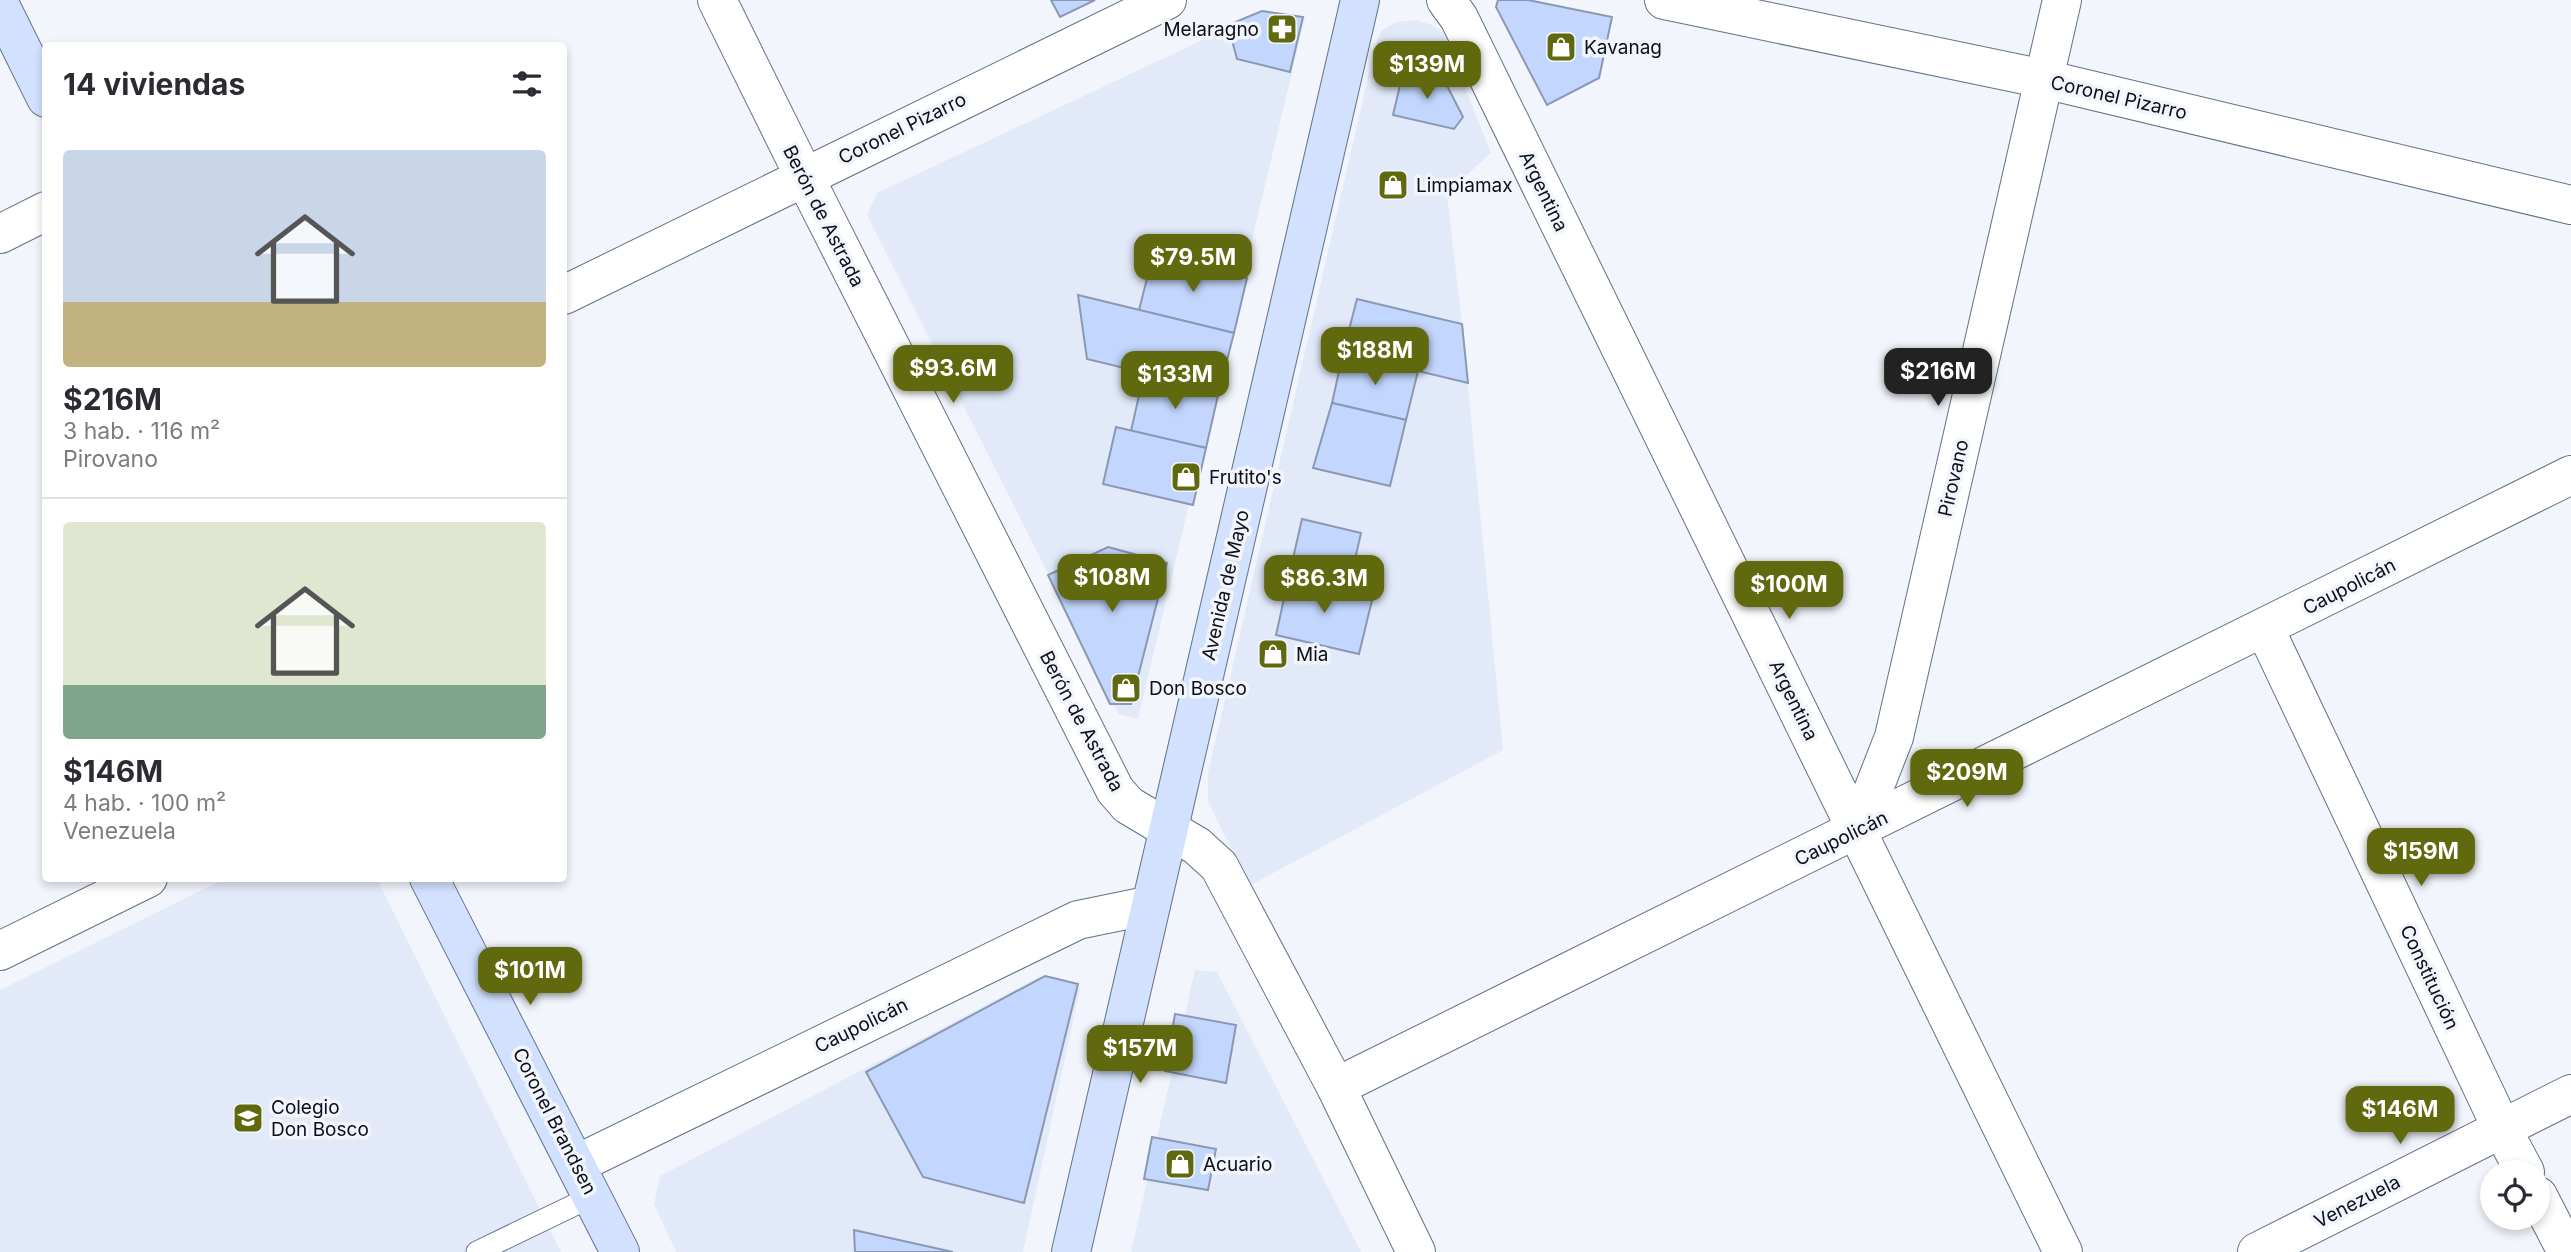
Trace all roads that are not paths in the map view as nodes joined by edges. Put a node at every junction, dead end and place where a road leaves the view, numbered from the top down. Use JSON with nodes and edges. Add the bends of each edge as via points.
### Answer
{"nodes":[{"id":1,"x":12,"y":0,"type":"edge"},
{"id":2,"x":717,"y":0,"type":"edge"},
{"id":3,"x":1167,"y":0,"type":"edge"},
{"id":4,"x":1360,"y":0,"type":"edge"},
{"id":5,"x":1446,"y":0,"type":"edge"},
{"id":6,"x":1664,"y":0,"type":"edge"},
{"id":7,"x":2062,"y":0,"type":"edge"},
{"id":8,"x":0,"y":5,"type":"edge"},
{"id":9,"x":2044,"y":79,"type":"junction"},
{"id":10,"x":42,"y":90,"type":"edge"},
{"id":11,"x":804,"y":176,"type":"junction"},
{"id":12,"x":2571,"y":205,"type":"edge"},
{"id":13,"x":42,"y":213,"type":"edge"},
{"id":14,"x":0,"y":234,"type":"edge"},
{"id":15,"x":567,"y":294,"type":"edge"},
{"id":16,"x":2571,"y":475,"type":"edge"},
{"id":17,"x":2265,"y":629,"type":"junction"},
{"id":18,"x":1858,"y":829,"type":"junction"},
{"id":19,"x":1168,"y":830,"type":"junction"},
{"id":20,"x":140,"y":882,"type":"edge"},
{"id":21,"x":431,"y":882,"type":"edge"},
{"id":22,"x":1151,"y":905,"type":"junction"},
{"id":23,"x":0,"y":951,"type":"edge"},
{"id":24,"x":1336,"y":1087,"type":"junction"},
{"id":25,"x":2571,"y":1094,"type":"edge"},
{"id":26,"x":2502,"y":1129,"type":"junction"},
{"id":27,"x":2519,"y":1160,"type":"edge"},
{"id":28,"x":585,"y":1180,"type":"junction"},
{"id":29,"x":2550,"y":1219,"type":"edge"},
{"id":30,"x":477,"y":1252,"type":"edge"},
{"id":31,"x":621,"y":1252,"type":"edge"},
{"id":32,"x":1071,"y":1252,"type":"edge"},
{"id":33,"x":1416,"y":1252,"type":"edge"},
{"id":34,"x":2063,"y":1252,"type":"edge"},
{"id":35,"x":2257,"y":1252,"type":"edge"},
{"id":36,"x":2567,"y":1252,"type":"edge"}],
"edges":[{"from":1,"to":8,"type":"street"},
{"from":2,"to":11,"type":"street","name":"Berón de Astrada"},
{"from":3,"to":11,"type":"street","name":"Coronel Pizarro"},
{"from":4,"to":19,"type":"main road","name":"Avenida de Mayo"},
{"from":5,"to":18,"type":"street","name":"Argentina","via":[[1459,18]]},
{"from":6,"to":9,"type":"street","name":"Coronel Pizarro"},
{"from":7,"to":9,"type":"street","name":"Pirovano"},
{"from":8,"to":10,"type":"main road"},
{"from":9,"to":12,"type":"street","name":"Coronel Pizarro"},
{"from":9,"to":18,"type":"street","name":"Pirovano","via":[[1894,737]]},
{"from":11,"to":15,"type":"street","name":"Coronel Pizarro"},
{"from":11,"to":19,"type":"street","name":"Berón de Astrada","via":[[1115,790]]},
{"from":13,"to":14,"type":"street"},
{"from":16,"to":17,"type":"street","name":"Caupolicán"},
{"from":17,"to":18,"type":"street","name":"Caupolicán"},
{"from":17,"to":26,"type":"street","name":"Constitución"},
{"from":18,"to":24,"type":"street","name":"Caupolicán"},
{"from":18,"to":34,"type":"street","name":"Argentina"},
{"from":19,"to":22,"type":"main road","name":"Avenida de Mayo"},
{"from":19,"to":24,"type":"street","name":"Berón de Astrada","via":[[1197,846],[1219,866]]},
{"from":20,"to":23,"type":"street"},
{"from":21,"to":28,"type":"main road","name":"Coronel Brandsen"},
{"from":22,"to":28,"type":"street","name":"Caupolicán","via":[[1078,920]]},
{"from":22,"to":32,"type":"main road","name":"Avenida de Mayo"},
{"from":24,"to":33,"type":"street","name":"Berón de Astrada"},
{"from":25,"to":26,"type":"street","name":"Venezuela"},
{"from":26,"to":27,"type":"street","name":"Constitución"},
{"from":26,"to":35,"type":"street","name":"Venezuela"},
{"from":28,"to":30,"type":"lane"},
{"from":28,"to":31,"type":"main road","name":"Coronel Brandsen"},
{"from":29,"to":36,"type":"street"}]}
